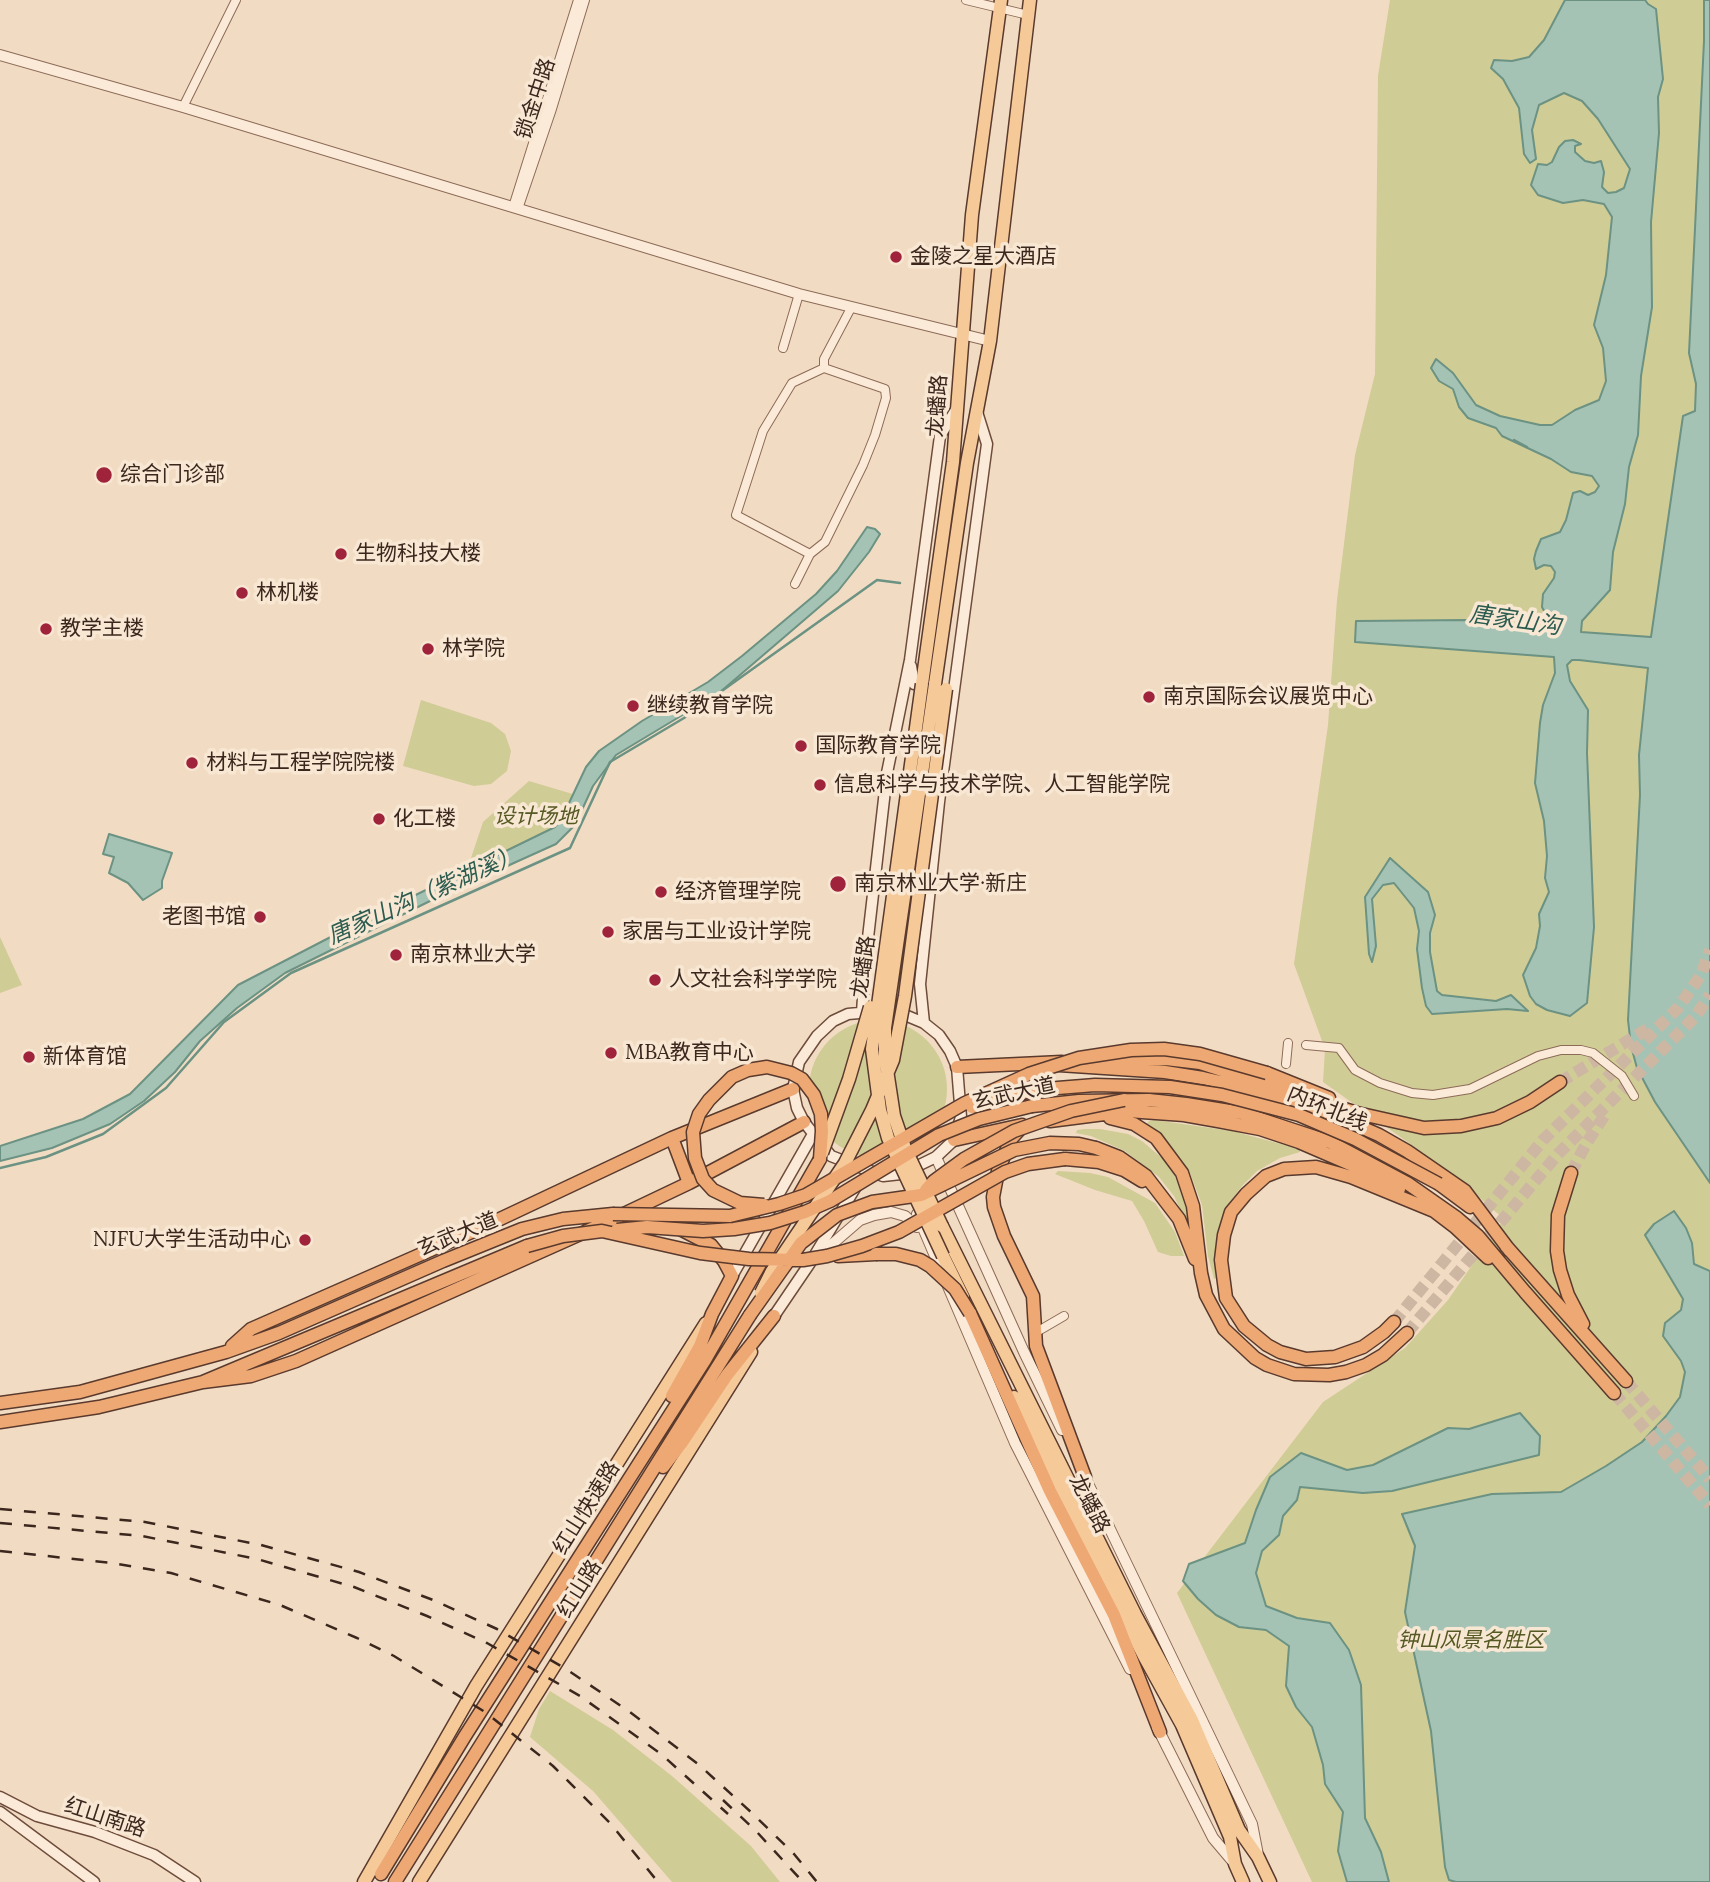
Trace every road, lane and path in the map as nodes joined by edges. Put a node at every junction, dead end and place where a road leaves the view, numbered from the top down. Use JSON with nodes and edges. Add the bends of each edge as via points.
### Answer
{"nodes":[{"id":1,"x":236,"y":0,"type":"edge"},
{"id":2,"x":578,"y":0,"type":"edge"},
{"id":3,"x":585,"y":0,"type":"edge"},
{"id":4,"x":966,"y":0,"type":"edge"},
{"id":5,"x":1030,"y":0,"type":"edge"},
{"id":6,"x":1001,"y":5,"type":"edge"},
{"id":7,"x":1028,"y":15,"type":"junction"},
{"id":8,"x":0,"y":55,"type":"edge"},
{"id":9,"x":183,"y":107,"type":"junction"},
{"id":10,"x":515,"y":208,"type":"junction"},
{"id":11,"x":799,"y":295,"type":"junction"},
{"id":12,"x":851,"y":308,"type":"junction"},
{"id":13,"x":962,"y":336,"type":"junction"},
{"id":14,"x":990,"y":341,"type":"junction"},
{"id":15,"x":783,"y":348,"type":"dead end"},
{"id":16,"x":824,"y":368,"type":"junction"},
{"id":17,"x":957,"y":408,"type":"junction"},
{"id":18,"x":976,"y":408,"type":"junction"},
{"id":19,"x":810,"y":554,"type":"junction"},
{"id":20,"x":795,"y":584,"type":"dead end"},
{"id":21,"x":909,"y":660,"type":"junction"},
{"id":22,"x":955,"y":672,"type":"junction"},
{"id":23,"x":914,"y":684,"type":"joint"},
{"id":24,"x":946,"y":689,"type":"joint"},
{"id":25,"x":862,"y":1012,"type":"junction"},
{"id":26,"x":924,"y":1023,"type":"junction"},
{"id":27,"x":1288,"y":1043,"type":"dead end"},
{"id":28,"x":1306,"y":1045,"type":"dead end"},
{"id":29,"x":1032,"y":1062,"type":"junction"},
{"id":30,"x":1286,"y":1065,"type":"dead end"},
{"id":31,"x":957,"y":1068,"type":"junction"},
{"id":32,"x":1560,"y":1082,"type":"tunnel mouth"},
{"id":33,"x":793,"y":1088,"type":"junction"},
{"id":34,"x":1634,"y":1096,"type":"dead end"},
{"id":35,"x":1124,"y":1100,"type":"junction"},
{"id":36,"x":1357,"y":1113,"type":"junction"},
{"id":37,"x":1096,"y":1116,"type":"junction"},
{"id":38,"x":804,"y":1122,"type":"junction"},
{"id":39,"x":927,"y":1123,"type":"junction"},
{"id":40,"x":1034,"y":1123,"type":"junction"},
{"id":41,"x":813,"y":1134,"type":"junction"},
{"id":42,"x":672,"y":1138,"type":"junction"},
{"id":43,"x":954,"y":1140,"type":"junction"},
{"id":44,"x":936,"y":1157,"type":"junction"},
{"id":45,"x":820,"y":1159,"type":"junction"},
{"id":46,"x":865,"y":1171,"type":"junction"},
{"id":47,"x":1571,"y":1173,"type":"tunnel mouth"},
{"id":48,"x":901,"y":1174,"type":"junction"},
{"id":49,"x":689,"y":1183,"type":"junction"},
{"id":50,"x":1160,"y":1194,"type":"junction"},
{"id":51,"x":921,"y":1195,"type":"junction"},
{"id":52,"x":779,"y":1204,"type":"junction"},
{"id":53,"x":1434,"y":1211,"type":"junction"},
{"id":54,"x":604,"y":1227,"type":"junction"},
{"id":55,"x":928,"y":1241,"type":"junction"},
{"id":56,"x":1510,"y":1251,"type":"junction"},
{"id":57,"x":827,"y":1256,"type":"junction"},
{"id":58,"x":810,"y":1263,"type":"junction"},
{"id":59,"x":1201,"y":1273,"type":"junction"},
{"id":60,"x":732,"y":1276,"type":"junction"},
{"id":61,"x":1525,"y":1293,"type":"junction"},
{"id":62,"x":712,"y":1314,"type":"junction"},
{"id":63,"x":750,"y":1315,"type":"junction"},
{"id":64,"x":774,"y":1316,"type":"junction"},
{"id":65,"x":1064,"y":1316,"type":"dead end"},
{"id":66,"x":1394,"y":1322,"type":"tunnel mouth"},
{"id":67,"x":1040,"y":1330,"type":"dead end"},
{"id":68,"x":1408,"y":1333,"type":"tunnel mouth"},
{"id":69,"x":1592,"y":1339,"type":"junction"},
{"id":70,"x":226,"y":1352,"type":"junction"},
{"id":71,"x":1626,"y":1381,"type":"tunnel mouth"},
{"id":72,"x":203,"y":1382,"type":"junction"},
{"id":73,"x":1614,"y":1394,"type":"tunnel mouth"},
{"id":74,"x":0,"y":1403,"type":"edge"},
{"id":75,"x":0,"y":1422,"type":"edge"},
{"id":76,"x":1085,"y":1477,"type":"junction"},
{"id":77,"x":617,"y":1496,"type":"junction"},
{"id":78,"x":631,"y":1508,"type":"junction"},
{"id":79,"x":1160,"y":1732,"type":"junction"},
{"id":80,"x":0,"y":1797,"type":"edge"},
{"id":81,"x":0,"y":1812,"type":"edge"},
{"id":82,"x":1235,"y":1833,"type":"junction"},
{"id":83,"x":1258,"y":1857,"type":"junction"},
{"id":84,"x":1235,"y":1864,"type":"junction"},
{"id":85,"x":381,"y":1874,"type":"dead end"},
{"id":86,"x":94,"y":1882,"type":"edge"},
{"id":87,"x":195,"y":1882,"type":"edge"},
{"id":88,"x":364,"y":1882,"type":"edge"},
{"id":89,"x":395,"y":1882,"type":"edge"},
{"id":90,"x":419,"y":1882,"type":"edge"},
{"id":91,"x":1243,"y":1882,"type":"edge"},
{"id":92,"x":1270,"y":1882,"type":"edge"}],
"edges":[{"from":1,"to":9,"type":"street"},
{"from":2,"to":10,"type":"street","name":"锁金中路"},
{"from":3,"to":10,"type":"street","name":"锁金中路"},
{"from":4,"to":6,"type":"street"},
{"from":5,"to":7,"type":"main road","name":"龙蟠路"},
{"from":6,"to":7,"type":"street"},
{"from":6,"to":13,"type":"main road","name":"龙蟠路","via":[[972,215]]},
{"from":7,"to":14,"type":"main road","name":"龙蟠路"},
{"from":8,"to":9,"type":"street"},
{"from":9,"to":10,"type":"street"},
{"from":10,"to":11,"type":"street"},
{"from":11,"to":12,"type":"street"},
{"from":11,"to":15,"type":"street"},
{"from":12,"to":13,"type":"street"},
{"from":12,"to":16,"type":"street","via":[[824,359]]},
{"from":13,"to":14,"type":"street"},
{"from":13,"to":17,"type":"main road","name":"龙蟠路"},
{"from":14,"to":18,"type":"main road","name":"龙蟠路"},
{"from":16,"to":19,"type":"street","via":[[885,388],[887,398],[863,465],[825,542]]},
{"from":16,"to":19,"type":"street","via":[[792,383],[768,422],[736,515]]},
{"from":17,"to":21,"type":"main road","via":[[940,436]]},
{"from":17,"to":82,"type":"main road","name":"龙蟠路","bridge":true,"via":[[874,1027],[880,1110],[888,1138],[938,1245]]},
{"from":18,"to":22,"type":"main road","via":[[986,444]]},
{"from":18,"to":82,"type":"main road","name":"龙蟠路","bridge":true,"via":[[885,1028],[889,1091],[905,1148],[1192,1720]]},
{"from":19,"to":20,"type":"street"},
{"from":21,"to":23,"type":"main road"},
{"from":21,"to":25,"type":"main road","via":[[887,773]]},
{"from":22,"to":24,"type":"main road"},
{"from":22,"to":26,"type":"main road","via":[[920,984]]},
{"from":23,"to":45,"type":"main road","bridge":true,"via":[[878,970],[849,1079]]},
{"from":24,"to":63,"type":"main road","bridge":true,"via":[[893,1060],[845,1163],[772,1271]]},
{"from":25,"to":26,"type":"main road","via":[[893,1010]]},
{"from":25,"to":33,"type":"main road","via":[[833,1021],[817,1036],[799,1062]]},
{"from":26,"to":31,"type":"main road","via":[[944,1043]]},
{"from":27,"to":30,"type":"street"},
{"from":28,"to":34,"type":"street","via":[[1339,1048],[1355,1070],[1372,1079],[1433,1095],[1470,1089],[1538,1056],[1581,1049],[1622,1076]]},
{"from":29,"to":31,"type":"highway"},
{"from":29,"to":36,"type":"highway","via":[[1166,1059],[1200,1063]]},
{"from":29,"to":56,"type":"highway","via":[[1203,1078],[1342,1119],[1408,1151],[1465,1191]]},
{"from":31,"to":43,"type":"main road","via":[[961,1117]]},
{"from":32,"to":36,"type":"highway","via":[[1513,1112],[1461,1126],[1424,1128]]},
{"from":33,"to":38,"type":"main road"},
{"from":33,"to":42,"type":"highway"},
{"from":35,"to":40,"type":"highway","bridge":true},
{"from":35,"to":54,"type":"highway","name":"玄武大道","bridge":true,"via":[[1032,1106],[962,1125],[830,1201],[770,1223],[703,1231]]},
{"from":35,"to":61,"type":"highway","name":"内环北线","via":[[1242,1114],[1330,1143],[1407,1183],[1457,1218]]},
{"from":36,"to":39,"type":"highway","bridge":true,"via":[[1317,1092],[1219,1058],[1145,1049],[1063,1061]]},
{"from":37,"to":40,"type":"highway"},
{"from":37,"to":53,"type":"highway","via":[[1128,1111],[1184,1115],[1260,1129],[1357,1167]]},
{"from":37,"to":59,"type":"highway","via":[[1134,1124],[1156,1138],[1174,1160],[1191,1198]]},
{"from":38,"to":41,"type":"main road"},
{"from":38,"to":49,"type":"highway"},
{"from":39,"to":52,"type":"highway","name":"玄武大道","bridge":true,"via":[[806,1195]]},
{"from":39,"to":56,"type":"highway","name":"内环北线","bridge":true,"via":[[1033,1090],[1095,1085],[1170,1087],[1222,1095],[1299,1115],[1439,1184],[1465,1202]]},
{"from":40,"to":43,"type":"highway"},
{"from":40,"to":51,"type":"highway","bridge":true,"via":[[964,1159]]},
{"from":40,"to":76,"type":"highway","via":[[1018,1130],[1007,1150],[996,1180],[994,1208],[1033,1296],[1036,1346]]},
{"from":41,"to":46,"type":"main road","via":[[831,1156]]},
{"from":41,"to":60,"type":"main road"},
{"from":42,"to":49,"type":"highway"},
{"from":42,"to":70,"type":"highway","via":[[251,1329]]},
{"from":43,"to":44,"type":"main road"},
{"from":44,"to":48,"type":"main road"},
{"from":44,"to":76,"type":"street","name":"龙蟠路"},
{"from":45,"to":52,"type":"highway","bridge":true,"via":[[821,1114],[814,1095],[791,1073],[767,1067],[748,1070],[732,1077],[709,1100],[696,1122],[693,1139],[706,1184],[740,1203]]},
{"from":45,"to":77,"type":"highway","name":"红山快速路","bridge":true,"via":[[705,1360]]},
{"from":46,"to":48,"type":"main road"},
{"from":46,"to":58,"type":"main road"},
{"from":47,"to":69,"type":"highway","via":[[1558,1215],[1557,1251],[1567,1295]]},
{"from":48,"to":55,"type":"street","name":"龙蟠路"},
{"from":49,"to":54,"type":"highway"},
{"from":50,"to":51,"type":"highway","name":"红山快速路","bridge":true,"via":[[1131,1164],[1096,1148],[1050,1143],[1014,1150]]},
{"from":50,"to":57,"type":"highway","bridge":true,"via":[[1124,1170],[1099,1162],[1053,1160],[989,1179],[899,1232]]},
{"from":50,"to":59,"type":"highway","via":[[1178,1219]]},
{"from":51,"to":63,"type":"highway","name":"红山快速路","bridge":true,"via":[[861,1204],[822,1225],[801,1243]]},
{"from":52,"to":70,"type":"highway","name":"玄武大道","bridge":true,"via":[[730,1216],[613,1214],[541,1224]]},
{"from":53,"to":61,"type":"highway"},
{"from":53,"to":66,"type":"highway","via":[[1332,1170],[1299,1166],[1266,1176],[1231,1212],[1221,1261],[1226,1298],[1244,1326],[1267,1345],[1306,1359],[1335,1357],[1363,1347]]},
{"from":54,"to":57,"type":"highway","bridge":true,"via":[[700,1253],[749,1259]]},
{"from":54,"to":60,"type":"highway","via":[[658,1225],[684,1231],[711,1245]]},
{"from":54,"to":72,"type":"highway","name":"玄武大道","bridge":true,"via":[[527,1246]]},
{"from":54,"to":72,"type":"highway","via":[[296,1361],[251,1376]]},
{"from":55,"to":58,"type":"street","via":[[905,1216],[891,1212],[874,1215],[860,1220]]},
{"from":55,"to":79,"type":"street","name":"龙蟠路","via":[[1014,1443]]},
{"from":56,"to":69,"type":"highway","name":"内环北线"},
{"from":57,"to":79,"type":"highway","bridge":true,"via":[[896,1254],[920,1260],[954,1289],[970,1313],[1050,1491],[1114,1615]]},
{"from":58,"to":64,"type":"main road"},
{"from":59,"to":68,"type":"highway","via":[[1211,1307],[1224,1329],[1255,1359],[1281,1370],[1311,1376],[1346,1373],[1383,1355]]},
{"from":60,"to":62,"type":"highway"},
{"from":61,"to":73,"type":"highway","name":"内环北线"},
{"from":62,"to":77,"type":"highway","via":[[701,1346]]},
{"from":62,"to":88,"type":"main road","name":"红山路","via":[[476,1686]]},
{"from":63,"to":78,"type":"highway","name":"红山快速路"},
{"from":64,"to":78,"type":"highway"},
{"from":64,"to":90,"type":"main road","name":"红山路"},
{"from":65,"to":67,"type":"street"},
{"from":69,"to":71,"type":"highway","name":"内环北线"},
{"from":70,"to":74,"type":"highway","name":"玄武大道","via":[[80,1392]]},
{"from":72,"to":75,"type":"highway","name":"玄武大道","via":[[99,1407]]},
{"from":76,"to":83,"type":"street","name":"龙蟠路","via":[[1252,1825]]},
{"from":77,"to":85,"type":"highway","name":"红山快速路"},
{"from":78,"to":89,"type":"highway","name":"红山快速路"},
{"from":79,"to":84,"type":"street","name":"龙蟠路","via":[[1213,1839]]},
{"from":80,"to":87,"type":"main road","name":"红山南路","via":[[37,1816],[155,1855]]},
{"from":81,"to":86,"type":"main road"},
{"from":82,"to":83,"type":"main road","name":"龙蟠路"},
{"from":82,"to":84,"type":"main road","name":"龙蟠路"},
{"from":83,"to":92,"type":"main road","name":"龙蟠路"},
{"from":84,"to":91,"type":"main road","name":"龙蟠路"}]}
